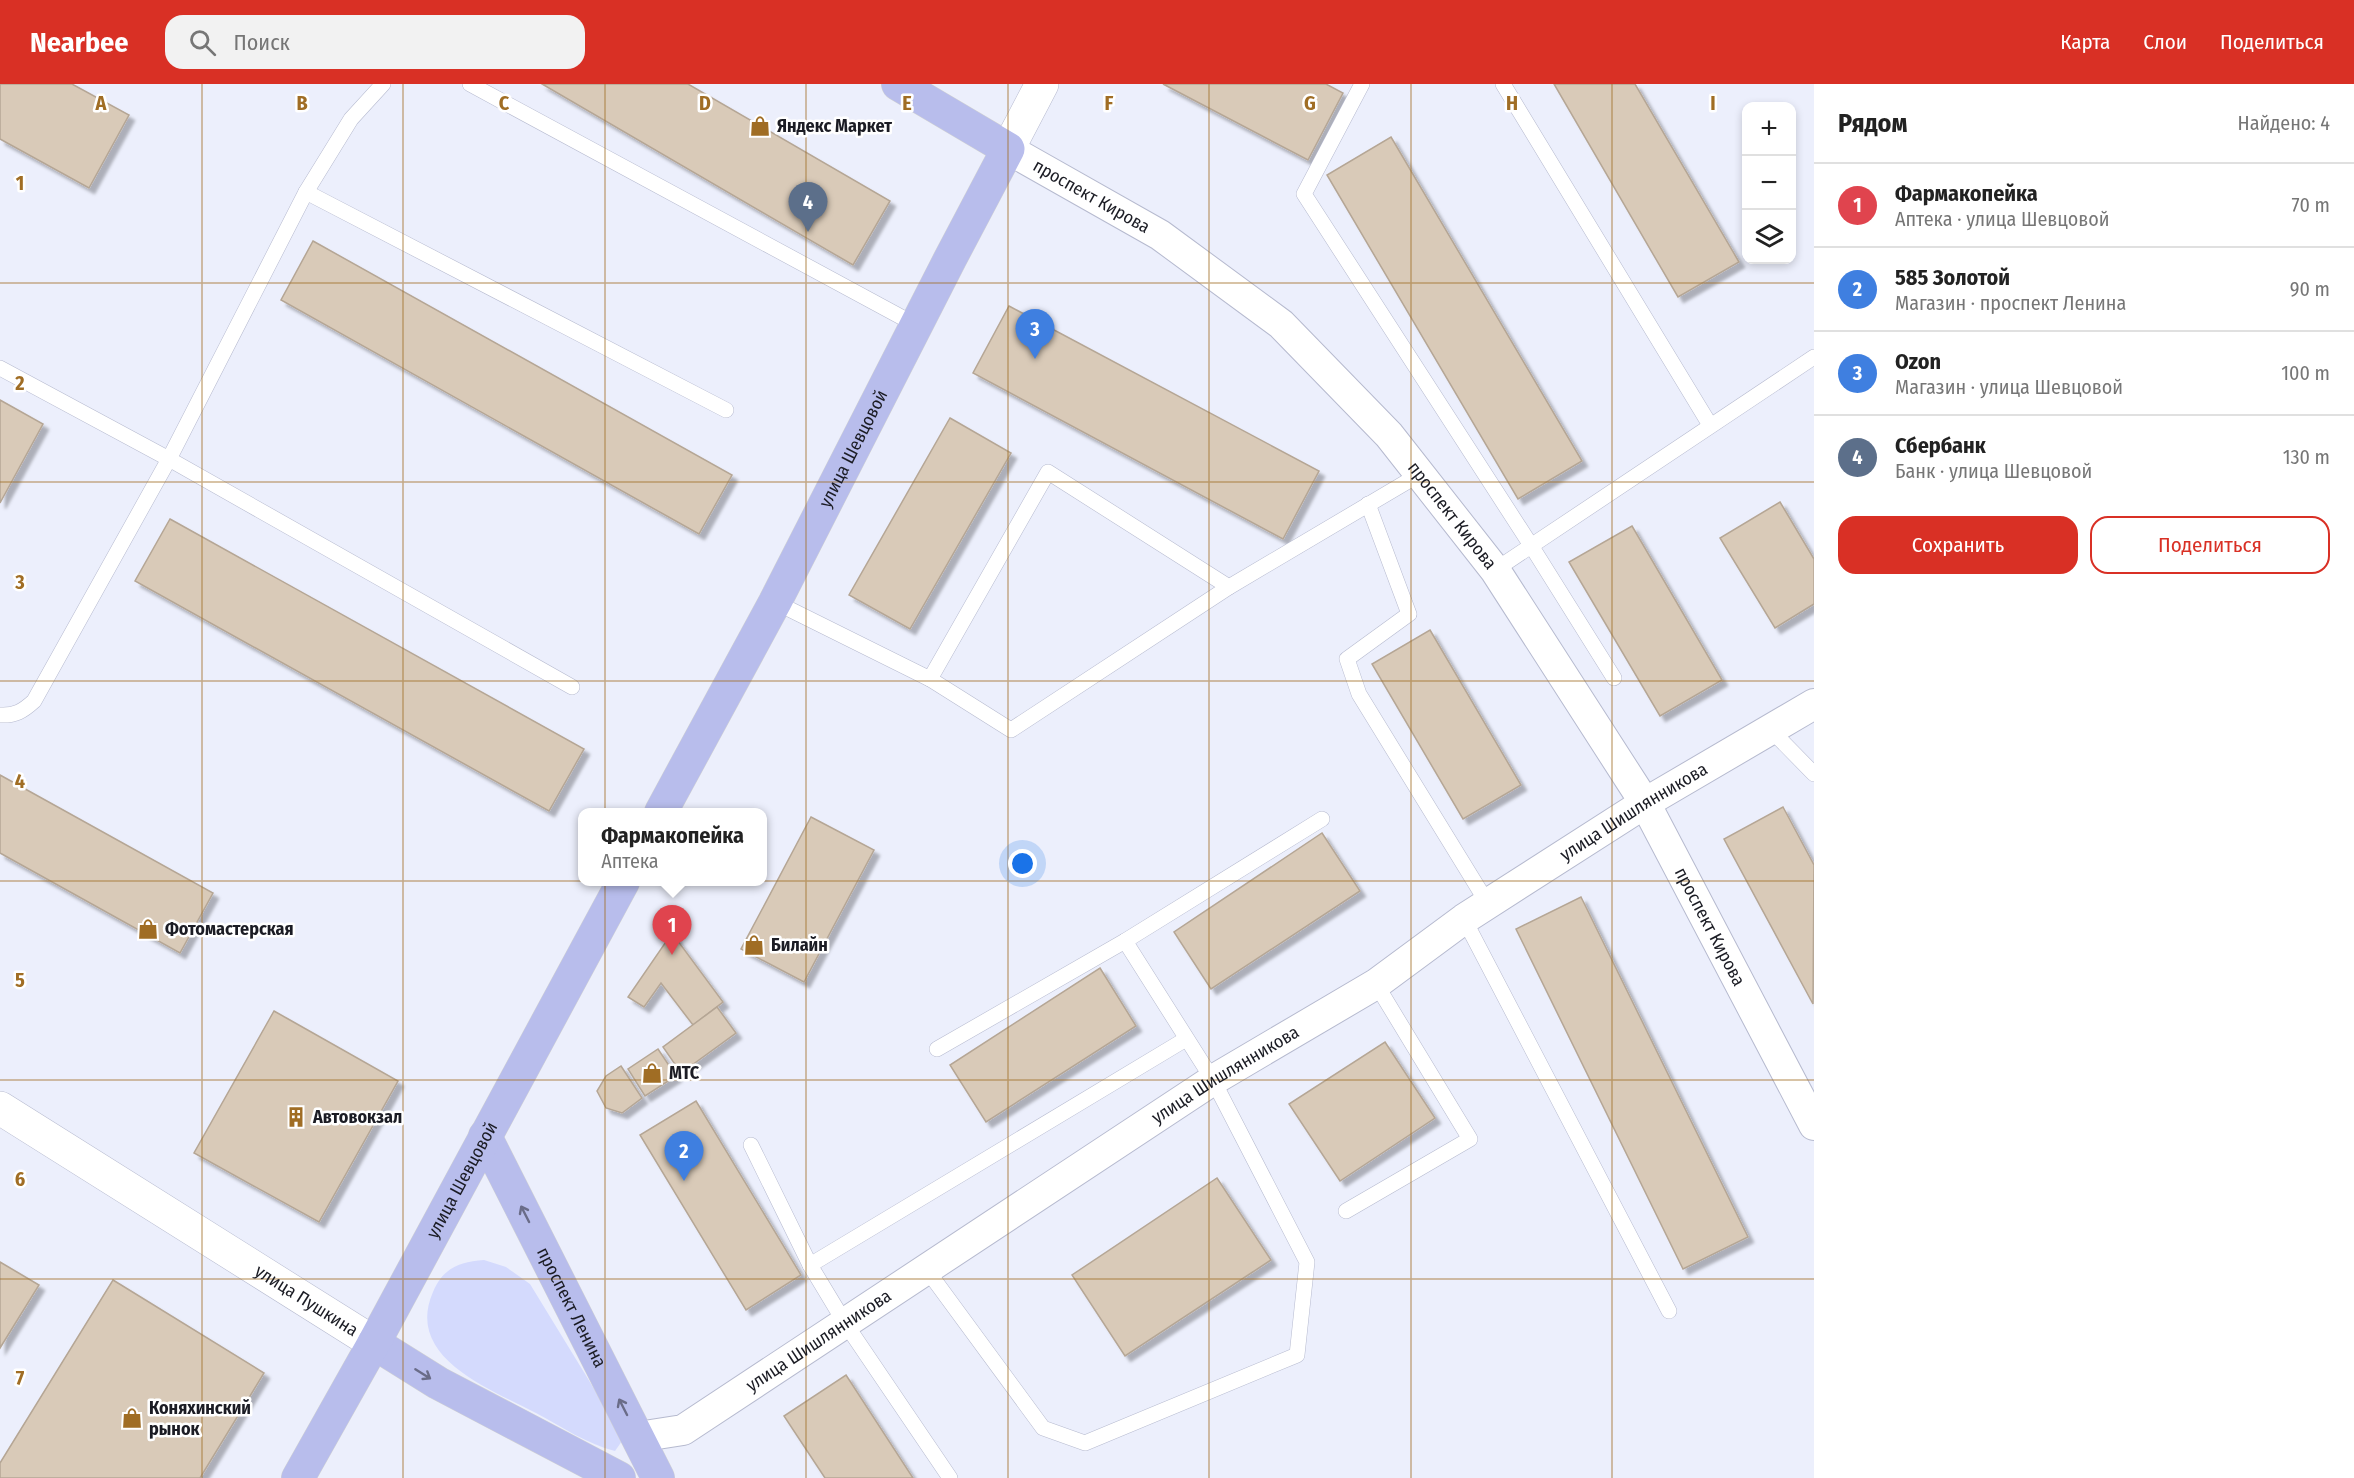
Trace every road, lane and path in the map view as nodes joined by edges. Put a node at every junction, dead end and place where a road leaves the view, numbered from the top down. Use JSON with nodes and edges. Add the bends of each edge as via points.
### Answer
{"nodes":[{"id":1,"x":383,"y":84,"type":"edge"},
{"id":2,"x":470,"y":84,"type":"edge"},
{"id":3,"x":898,"y":84,"type":"edge"},
{"id":4,"x":1042,"y":84,"type":"edge"},
{"id":5,"x":1362,"y":84,"type":"edge"},
{"id":6,"x":1503,"y":84,"type":"edge"},
{"id":7,"x":1008,"y":149,"type":"junction"},
{"id":8,"x":306,"y":192,"type":"junction"},
{"id":9,"x":916,"y":325,"type":"junction"},
{"id":10,"x":1814,"y":357,"type":"edge"},
{"id":11,"x":0,"y":368,"type":"edge"},
{"id":12,"x":726,"y":410,"type":"dead end"},
{"id":13,"x":1710,"y":425,"type":"junction"},
{"id":14,"x":169,"y":459,"type":"junction"},
{"id":15,"x":1420,"y":474,"type":"junction"},
{"id":16,"x":1368,"y":504,"type":"junction"},
{"id":17,"x":1532,"y":547,"type":"junction"},
{"id":18,"x":1495,"y":570,"type":"junction"},
{"id":19,"x":1228,"y":587,"type":"junction"},
{"id":20,"x":776,"y":602,"type":"junction"},
{"id":21,"x":1614,"y":678,"type":"dead end"},
{"id":22,"x":930,"y":679,"type":"junction"},
{"id":23,"x":572,"y":687,"type":"dead end"},
{"id":24,"x":1814,"y":704,"type":"edge"},
{"id":25,"x":0,"y":715,"type":"edge"},
{"id":26,"x":1771,"y":730,"type":"junction"},
{"id":27,"x":1814,"y":774,"type":"edge"},
{"id":28,"x":1645,"y":803,"type":"junction"},
{"id":29,"x":664,"y":808,"type":"edge"},
{"id":30,"x":1322,"y":819,"type":"dead end"},
{"id":31,"x":621,"y":886,"type":"edge"},
{"id":32,"x":1476,"y":912,"type":"junction"},
{"id":33,"x":1125,"y":941,"type":"junction"},
{"id":34,"x":1376,"y":984,"type":"junction"},
{"id":35,"x":1186,"y":1039,"type":"junction"},
{"id":36,"x":938,"y":1049,"type":"dead end"},
{"id":37,"x":1213,"y":1080,"type":"junction"},
{"id":38,"x":0,"y":1108,"type":"edge"},
{"id":39,"x":1814,"y":1125,"type":"edge"},
{"id":40,"x":485,"y":1136,"type":"junction"},
{"id":41,"x":751,"y":1145,"type":"dead end"},
{"id":42,"x":1346,"y":1211,"type":"dead end"},
{"id":43,"x":810,"y":1265,"type":"junction"},
{"id":44,"x":927,"y":1270,"type":"junction"},
{"id":45,"x":1669,"y":1311,"type":"dead end"},
{"id":46,"x":845,"y":1323,"type":"junction"},
{"id":47,"x":374,"y":1343,"type":"junction"},
{"id":48,"x":638,"y":1437,"type":"junction"},
{"id":49,"x":298,"y":1478,"type":"edge"},
{"id":50,"x":619,"y":1478,"type":"edge"},
{"id":51,"x":658,"y":1478,"type":"edge"},
{"id":52,"x":950,"y":1478,"type":"edge"}],
"edges":[{"from":1,"to":8,"type":"lane","via":[[351,119]]},
{"from":2,"to":9,"type":"lane"},
{"from":3,"to":7,"type":"main road","name":"проспект Кирова"},
{"from":4,"to":7,"type":"street","name":"улица Шевцовой"},
{"from":5,"to":17,"type":"lane","via":[[1304,194]]},
{"from":6,"to":13,"type":"lane"},
{"from":7,"to":9,"type":"main road","name":"улица Шевцовой"},
{"from":7,"to":15,"type":"street","name":"проспект Кирова","via":[[1160,235],[1281,324],[1389,435]]},
{"from":8,"to":12,"type":"lane"},
{"from":8,"to":14,"type":"lane"},
{"from":9,"to":20,"type":"main road","name":"улица Шевцовой"},
{"from":10,"to":13,"type":"lane"},
{"from":11,"to":14,"type":"lane"},
{"from":13,"to":17,"type":"lane"},
{"from":14,"to":23,"type":"lane"},
{"from":14,"to":25,"type":"lane","via":[[34,701],[22,712]]},
{"from":15,"to":16,"type":"lane"},
{"from":15,"to":18,"type":"street","name":"проспект Кирова"},
{"from":16,"to":19,"type":"lane"},
{"from":16,"to":32,"type":"lane","via":[[1409,614],[1347,659],[1359,694]]},
{"from":17,"to":18,"type":"lane"},
{"from":17,"to":21,"type":"lane"},
{"from":18,"to":28,"type":"street","name":"проспект Кирова"},
{"from":19,"to":22,"type":"lane","via":[[1011,730]]},
{"from":19,"to":22,"type":"lane","via":[[1048,471]]},
{"from":20,"to":22,"type":"lane"},
{"from":20,"to":29,"type":"main road","name":"улица Шевцовой"},
{"from":24,"to":26,"type":"street","name":"улица Шишлянникова"},
{"from":26,"to":27,"type":"lane"},
{"from":26,"to":28,"type":"street","name":"улица Шишлянникова"},
{"from":28,"to":32,"type":"street","name":"улица Шишлянникова"},
{"from":28,"to":39,"type":"street","name":"проспект Кирова"},
{"from":30,"to":33,"type":"lane"},
{"from":31,"to":40,"type":"main road","name":"улица Шевцовой"},
{"from":32,"to":34,"type":"street","name":"улица Шишлянникова"},
{"from":32,"to":45,"type":"lane"},
{"from":33,"to":35,"type":"lane"},
{"from":33,"to":36,"type":"lane"},
{"from":34,"to":37,"type":"street","name":"улица Шишлянникова"},
{"from":34,"to":42,"type":"lane","via":[[1470,1139]]},
{"from":35,"to":37,"type":"lane"},
{"from":35,"to":43,"type":"lane"},
{"from":37,"to":44,"type":"street","name":"улица Шишлянникова"},
{"from":37,"to":44,"type":"lane","via":[[1307,1262],[1297,1355],[1085,1443],[1043,1428]]},
{"from":38,"to":47,"type":"street","name":"улица Пушкина"},
{"from":40,"to":47,"type":"main road","name":"улица Шевцовой"},
{"from":48,"to":40,"type":"main road","name":"проспект Ленина","one_way":true},
{"from":41,"to":43,"type":"lane"},
{"from":43,"to":46,"type":"lane"},
{"from":44,"to":46,"type":"street","name":"улица Шишлянникова"},
{"from":46,"to":48,"type":"street","name":"улица Шишлянникова","via":[[683,1430]]},
{"from":46,"to":52,"type":"lane"},
{"from":47,"to":49,"type":"main road","name":"улица Шевцовой"},
{"from":47,"to":50,"type":"main road","name":"улица Пушкина","one_way":true,"via":[[438,1383]]},
{"from":48,"to":51,"type":"main road","name":"проспект Ленина"}]}
